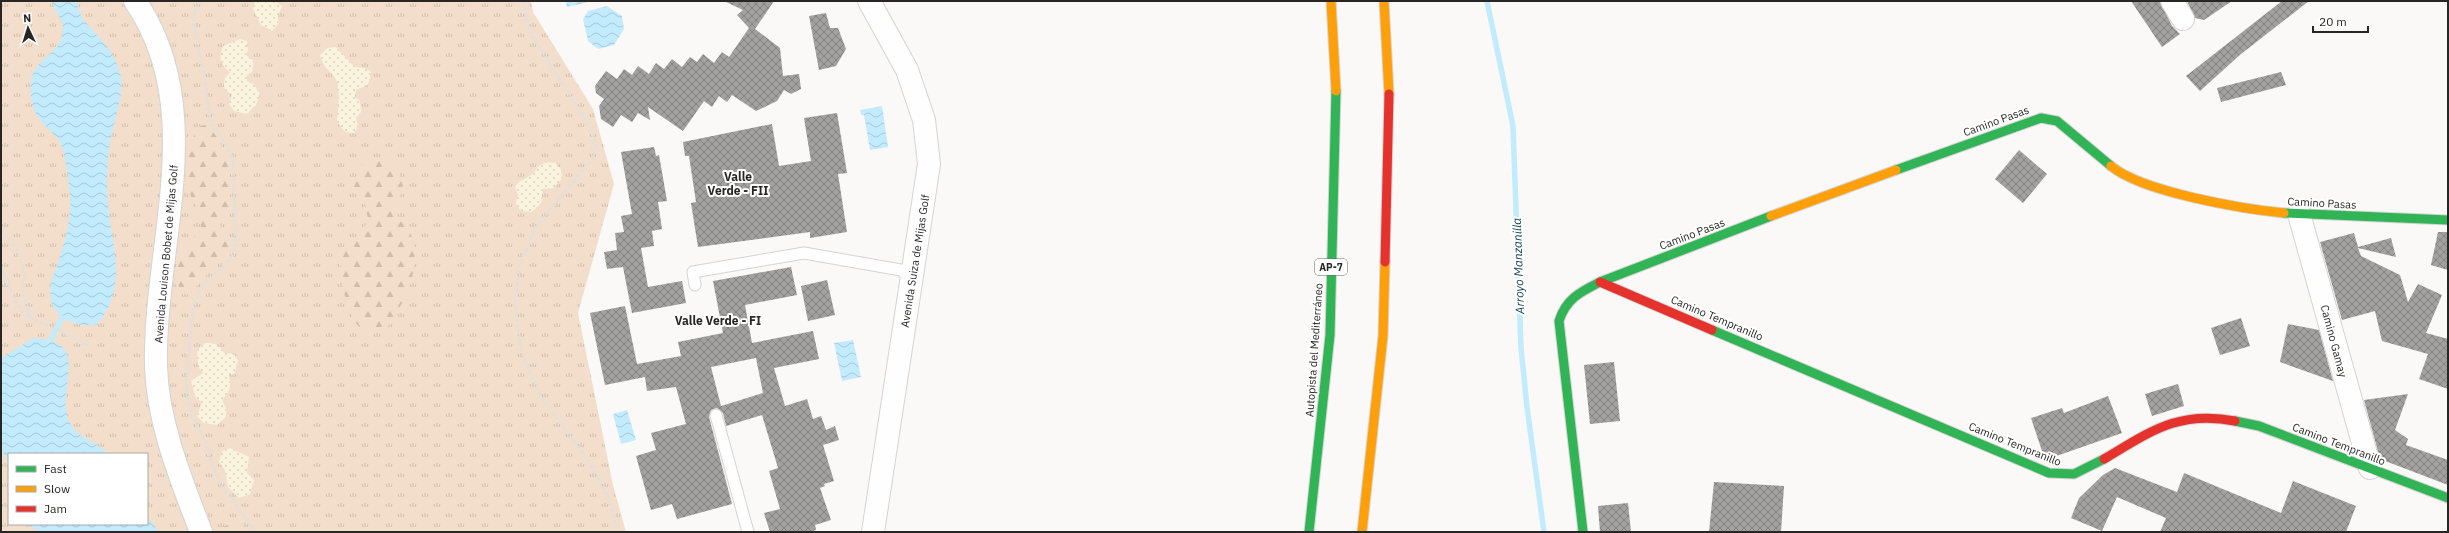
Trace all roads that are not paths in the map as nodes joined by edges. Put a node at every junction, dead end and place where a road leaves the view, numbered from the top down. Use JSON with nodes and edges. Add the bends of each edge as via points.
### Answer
{"nodes":[{"id":1,"x":135,"y":1,"type":"edge"},
{"id":2,"x":869,"y":1,"type":"edge"},
{"id":3,"x":1331,"y":1,"type":"edge"},
{"id":4,"x":1384,"y":1,"type":"edge"},
{"id":5,"x":2299,"y":214,"type":"junction"},
{"id":6,"x":2448,"y":220,"type":"edge"},
{"id":7,"x":912,"y":280,"type":"junction"},
{"id":8,"x":1600,"y":282,"type":"junction"},
{"id":9,"x":695,"y":285,"type":"dead end"},
{"id":10,"x":716,"y":415,"type":"dead end"},
{"id":11,"x":2370,"y":468,"type":"junction"},
{"id":12,"x":2448,"y":498,"type":"edge"},
{"id":13,"x":201,"y":532,"type":"edge"},
{"id":14,"x":748,"y":532,"type":"edge"},
{"id":15,"x":873,"y":532,"type":"edge"},
{"id":16,"x":1309,"y":532,"type":"edge"},
{"id":17,"x":1362,"y":532,"type":"edge"},
{"id":18,"x":1583,"y":532,"type":"edge"}],
"edges":[{"from":1,"to":13,"type":"street","name":"Avenida Louison Bobet de Mijas Golf","via":[[148,20],[161,55],[170,92],[175,131],[175,165],[158,323],[156,368],[170,448]]},
{"from":2,"to":7,"type":"street","name":"Avenida Suiza de Mijas Golf","via":[[907,70],[924,120],[930,164]]},
{"from":3,"to":16,"type":"main road","name":"Autopista del Mediterráneo","number":"AP-7","via":[[1336,95],[1330,335]]},
{"from":4,"to":17,"type":"main road","via":[[1389,101],[1383,336]]},
{"from":5,"to":6,"type":"main road","name":"Camino Pasas"},
{"from":5,"to":8,"type":"main road","name":"Camino Pasas","via":[[2246,209],[2180,194],[2122,175],[2057,121],[2041,118],[1800,205]]},
{"from":5,"to":11,"type":"street","name":"Camino Gamay"},
{"from":7,"to":9,"type":"lane","via":[[901,270],[804,252],[693,272]]},
{"from":7,"to":15,"type":"street","name":"Avenida Suiza de Mijas Golf"},
{"from":8,"to":11,"type":"main road","name":"Camino Tempranillo","via":[[2049,473],[2065,476],[2082,470],[2149,432],[2180,420],[2208,417],[2244,422]]},
{"from":8,"to":18,"type":"main road","name":"Camino Pasas","via":[[1571,297],[1562,308],[1559,321]]},
{"from":10,"to":14,"type":"lane"},
{"from":11,"to":12,"type":"main road","name":"Camino Tempranillo"}]}
